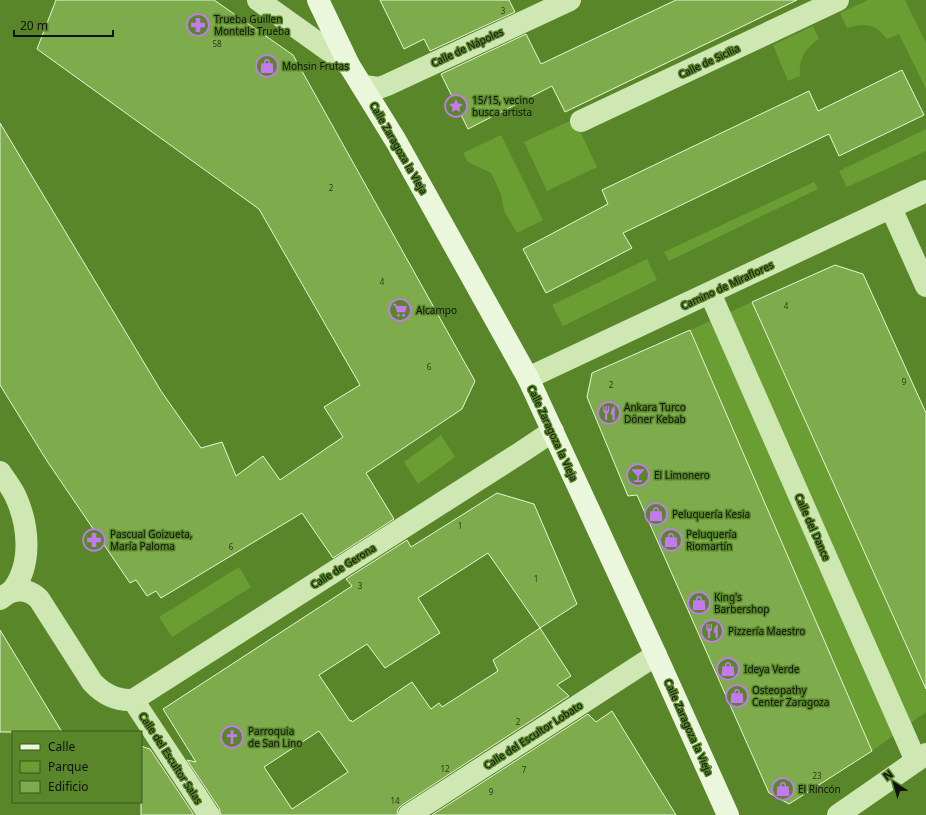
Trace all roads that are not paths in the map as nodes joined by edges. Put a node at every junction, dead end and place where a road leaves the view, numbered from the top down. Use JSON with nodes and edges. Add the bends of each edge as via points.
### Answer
{"nodes":[{"id":1,"x":258,"y":0,"type":"edge"},
{"id":2,"x":320,"y":0,"type":"edge"},
{"id":3,"x":570,"y":0,"type":"edge"},
{"id":4,"x":838,"y":0,"type":"edge"},
{"id":5,"x":349,"y":65,"type":"junction"},
{"id":6,"x":364,"y":86,"type":"junction"},
{"id":7,"x":581,"y":121,"type":"dead end"},
{"id":8,"x":926,"y":191,"type":"edge"},
{"id":9,"x":891,"y":208,"type":"junction"},
{"id":10,"x":926,"y":286,"type":"edge"},
{"id":11,"x":710,"y":293,"type":"junction"},
{"id":12,"x":528,"y":378,"type":"junction"},
{"id":13,"x":553,"y":431,"type":"junction"},
{"id":14,"x":0,"y":472,"type":"edge"},
{"id":15,"x":6,"y":595,"type":"edge"},
{"id":16,"x":656,"y":655,"type":"junction"},
{"id":17,"x":133,"y":700,"type":"junction"},
{"id":18,"x":921,"y":758,"type":"edge"},
{"id":19,"x":209,"y":815,"type":"edge"},
{"id":20,"x":409,"y":815,"type":"edge"},
{"id":21,"x":728,"y":815,"type":"edge"},
{"id":22,"x":838,"y":815,"type":"edge"}],
"edges":[{"from":1,"to":5,"type":"street"},
{"from":2,"to":5,"type":"main road","name":"Calle Zaragoza la Vieja"},
{"from":3,"to":6,"type":"street","name":"Calle de Nápoles","via":[[387,85],[379,88]]},
{"from":4,"to":7,"type":"street","name":"Calle de Sicilia"},
{"from":5,"to":6,"type":"main road","name":"Calle Zaragoza la Vieja"},
{"from":6,"to":12,"type":"main road","name":"Calle Zaragoza la Vieja"},
{"from":8,"to":9,"type":"street","name":"Camino de Miraflores"},
{"from":9,"to":10,"type":"street"},
{"from":9,"to":11,"type":"street","name":"Camino de Miraflores"},
{"from":11,"to":12,"type":"street","name":"Camino de Miraflores"},
{"from":11,"to":18,"type":"street","name":"Calle del Dance"},
{"from":12,"to":13,"type":"main road","name":"Calle Zaragoza la Vieja"},
{"from":13,"to":16,"type":"main road","name":"Calle Zaragoza la Vieja"},
{"from":13,"to":17,"type":"street","name":"Calle de Gerona"},
{"from":14,"to":15,"type":"street","via":[[22,513],[26,535],[24,568],[18,584]]},
{"from":15,"to":17,"type":"street","via":[[25,590],[33,594],[39,599],[99,690],[116,699]]},
{"from":16,"to":20,"type":"street","name":"Calle del Escultor Lobato"},
{"from":16,"to":21,"type":"main road","name":"Calle Zaragoza la Vieja"},
{"from":17,"to":19,"type":"street","name":"Calle del Escultor Salas"},
{"from":18,"to":22,"type":"street"}]}
